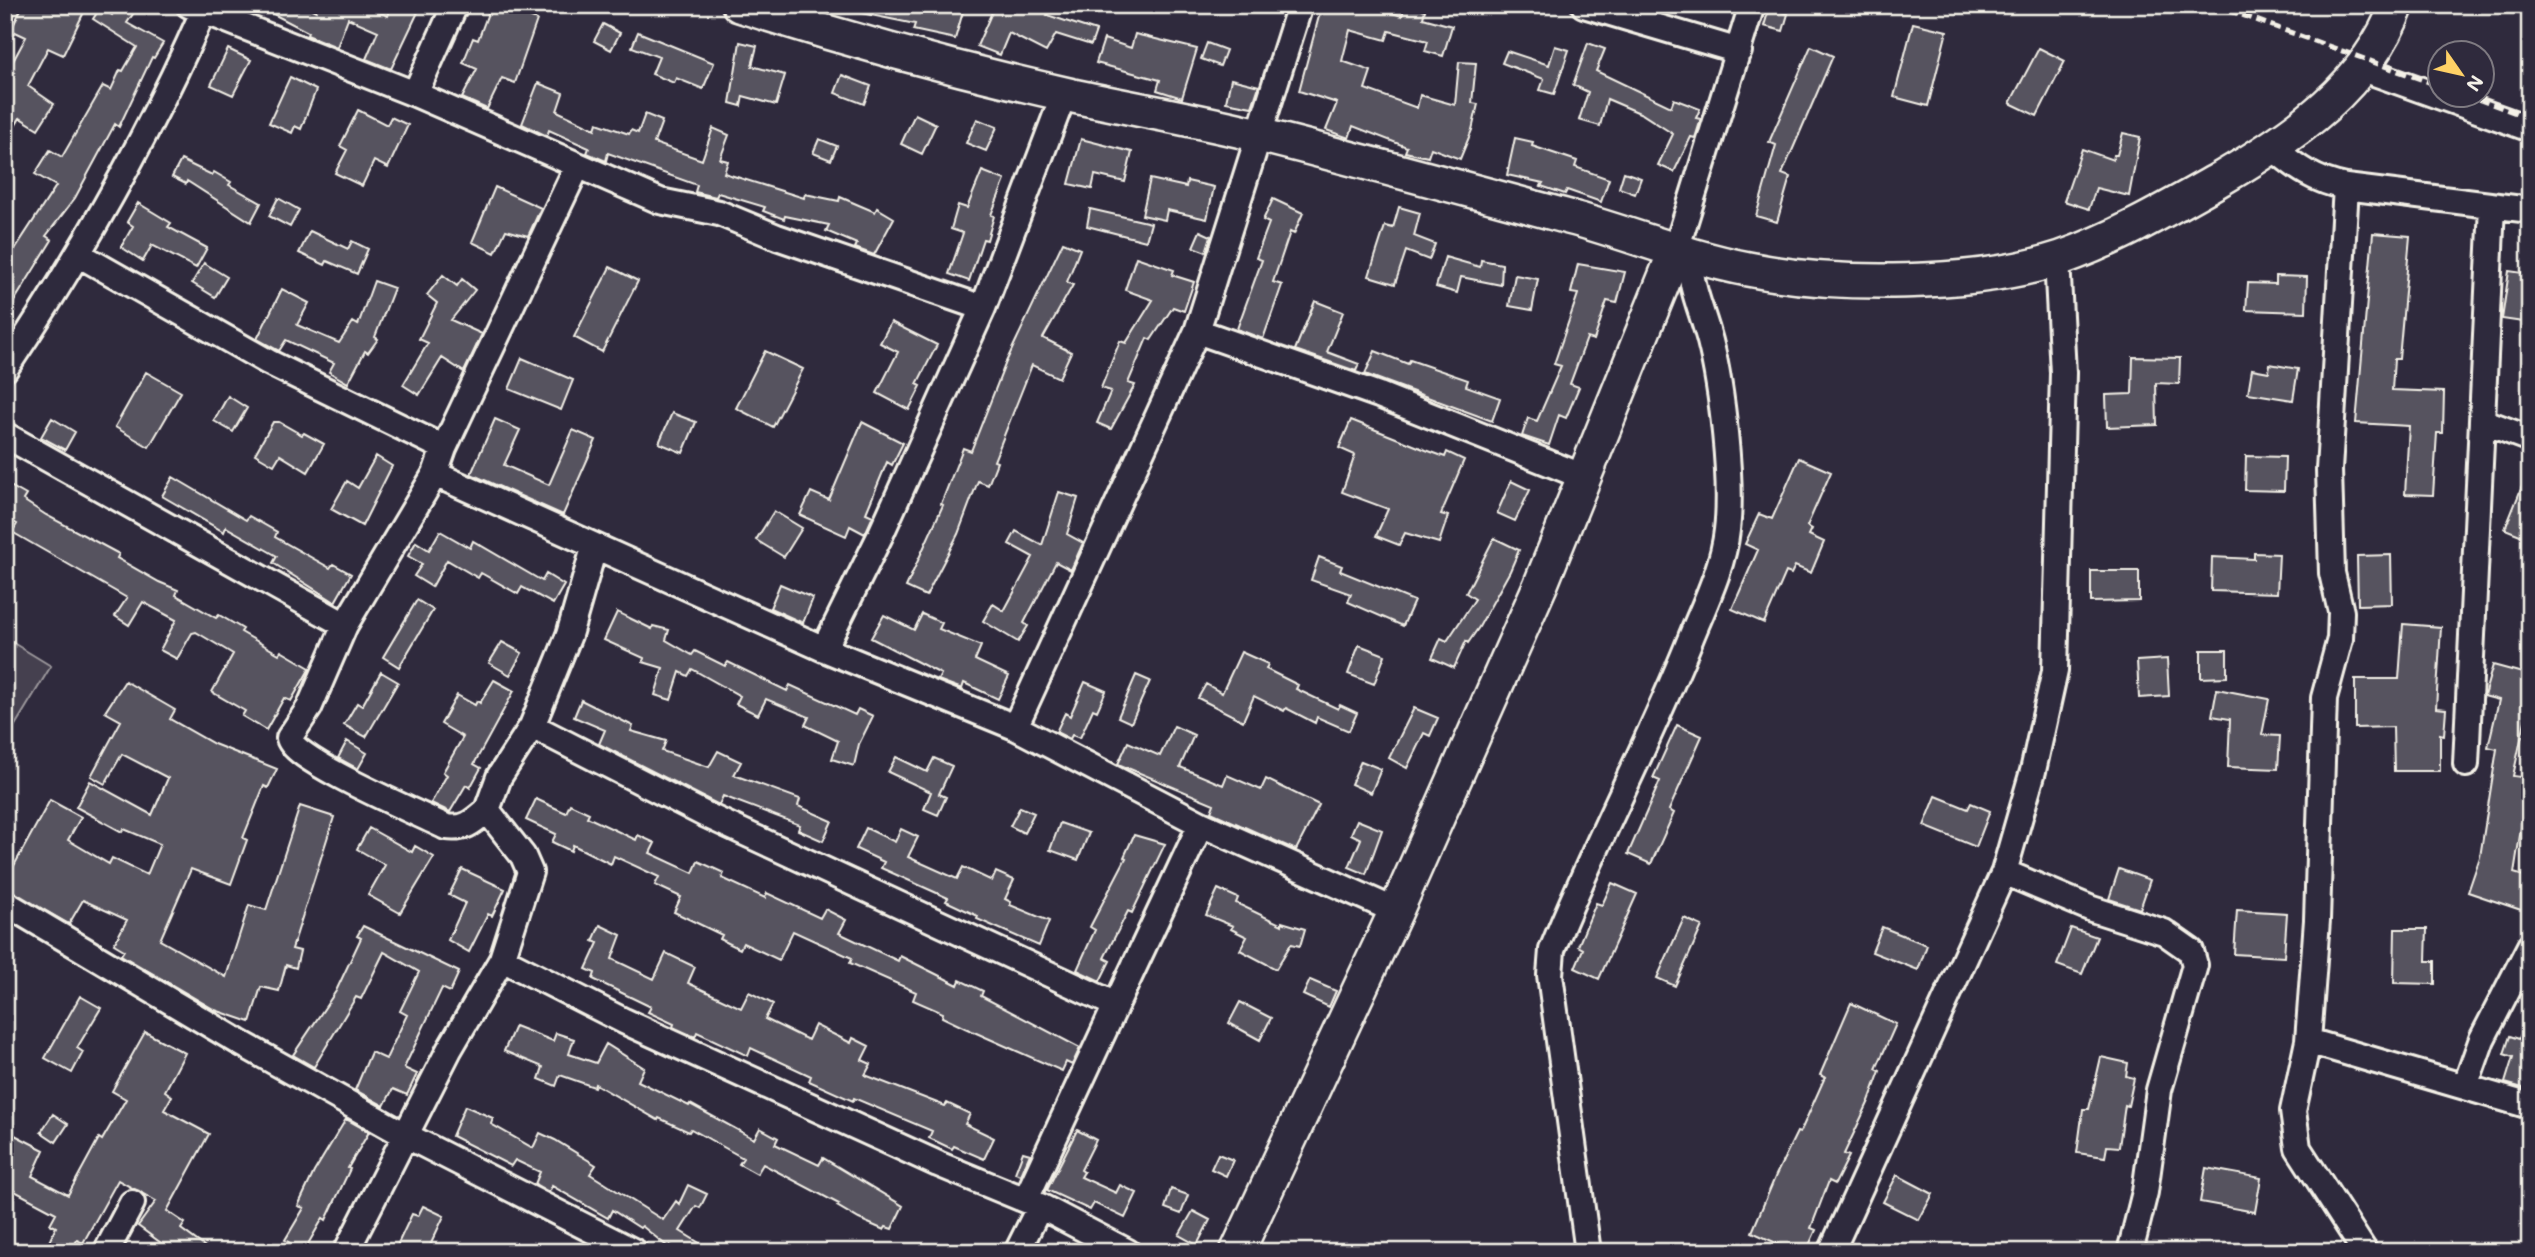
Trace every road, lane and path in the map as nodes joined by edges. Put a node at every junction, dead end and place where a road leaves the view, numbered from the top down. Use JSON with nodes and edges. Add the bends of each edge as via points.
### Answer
{"nodes":[{"id":1,"x":455,"y":5,"type":"edge"},
{"id":2,"x":739,"y":5,"type":"edge"},
{"id":3,"x":1300,"y":5,"type":"edge"},
{"id":4,"x":1584,"y":5,"type":"edge"},
{"id":5,"x":1752,"y":5,"type":"edge"},
{"id":6,"x":2397,"y":5,"type":"edge"},
{"id":7,"x":196,"y":9,"type":"edge"},
{"id":8,"x":1739,"y":51,"type":"junction"},
{"id":9,"x":2363,"y":69,"type":"junction"},
{"id":10,"x":415,"y":94,"type":"junction"},
{"id":11,"x":1064,"y":94,"type":"junction"},
{"id":12,"x":2530,"y":129,"type":"edge"},
{"id":13,"x":1260,"y":135,"type":"junction"},
{"id":14,"x":2273,"y":148,"type":"junction"},
{"id":15,"x":577,"y":167,"type":"junction"},
{"id":16,"x":2346,"y":187,"type":"junction"},
{"id":17,"x":2492,"y":206,"type":"junction"},
{"id":18,"x":2530,"y":210,"type":"edge"},
{"id":19,"x":1683,"y":252,"type":"junction"},
{"id":20,"x":78,"y":254,"type":"junction"},
{"id":21,"x":2056,"y":259,"type":"junction"},
{"id":22,"x":983,"y":307,"type":"junction"},
{"id":23,"x":1197,"y":331,"type":"junction"},
{"id":24,"x":5,"y":369,"type":"edge"},
{"id":25,"x":2482,"y":421,"type":"junction"},
{"id":26,"x":5,"y":435,"type":"edge"},
{"id":27,"x":2530,"y":439,"type":"edge"},
{"id":28,"x":444,"y":448,"type":"junction"},
{"id":29,"x":435,"y":474,"type":"junction"},
{"id":30,"x":1584,"y":477,"type":"junction"},
{"id":31,"x":594,"y":548,"type":"junction"},
{"id":32,"x":345,"y":625,"type":"junction"},
{"id":33,"x":824,"y":649,"type":"junction"},
{"id":34,"x":532,"y":726,"type":"junction"},
{"id":35,"x":1015,"y":727,"type":"junction"},
{"id":36,"x":2466,"y":764,"type":"dead end"},
{"id":37,"x":487,"y":810,"type":"junction"},
{"id":38,"x":1200,"y":824,"type":"junction"},
{"id":39,"x":2004,"y":873,"type":"junction"},
{"id":40,"x":5,"y":903,"type":"edge"},
{"id":41,"x":1396,"y":911,"type":"junction"},
{"id":42,"x":2530,"y":946,"type":"edge"},
{"id":43,"x":502,"y":959,"type":"junction"},
{"id":44,"x":1116,"y":1005,"type":"junction"},
{"id":45,"x":2308,"y":1041,"type":"junction"},
{"id":46,"x":2465,"y":1087,"type":"junction"},
{"id":47,"x":2530,"y":1106,"type":"edge"},
{"id":48,"x":405,"y":1135,"type":"junction"},
{"id":49,"x":132,"y":1202,"type":"dead end"},
{"id":50,"x":1033,"y":1203,"type":"junction"},
{"id":51,"x":600,"y":1243,"type":"edge"},
{"id":52,"x":106,"y":1252,"type":"edge"},
{"id":53,"x":346,"y":1252,"type":"edge"},
{"id":54,"x":635,"y":1252,"type":"edge"},
{"id":55,"x":1017,"y":1252,"type":"edge"},
{"id":56,"x":1128,"y":1252,"type":"edge"},
{"id":57,"x":1237,"y":1252,"type":"edge"},
{"id":58,"x":1588,"y":1252,"type":"edge"},
{"id":59,"x":1831,"y":1252,"type":"edge"},
{"id":60,"x":2130,"y":1252,"type":"edge"},
{"id":61,"x":2365,"y":1252,"type":"edge"}],
"edges":[{"from":1,"to":10,"type":"street"},
{"from":2,"to":11,"type":"street","via":[[871,48]]},
{"from":3,"to":13,"type":"street"},
{"from":4,"to":8,"type":"street"},
{"from":5,"to":8,"type":"street"},
{"from":6,"to":9,"type":"street"},
{"from":7,"to":10,"type":"street"},
{"from":7,"to":20,"type":"street","via":[[167,93]]},
{"from":8,"to":19,"type":"street"},
{"from":9,"to":12,"type":"street"},
{"from":9,"to":14,"type":"street","via":[[2315,116]]},
{"from":10,"to":15,"type":"street"},
{"from":11,"to":13,"type":"street"},
{"from":11,"to":22,"type":"street"},
{"from":13,"to":19,"type":"street"},
{"from":13,"to":23,"type":"street"},
{"from":14,"to":16,"type":"street","via":[[2311,178]]},
{"from":14,"to":21,"type":"street","via":[[2119,236]]},
{"from":15,"to":22,"type":"street","via":[[660,201],[719,213]]},
{"from":15,"to":28,"type":"street"},
{"from":16,"to":17,"type":"street"},
{"from":16,"to":45,"type":"street","via":[[2329,470],[2332,573],[2341,612],[2340,639],[2324,698]]},
{"from":17,"to":18,"type":"street"},
{"from":17,"to":25,"type":"street"},
{"from":19,"to":21,"type":"street","via":[[1748,270],[1804,278],[1901,280],[1979,275]]},
{"from":19,"to":30,"type":"street"},
{"from":19,"to":58,"type":"street","via":[[1710,340],[1720,398],[1727,531],[1717,572],[1669,692],[1552,950],[1550,975]]},
{"from":20,"to":24,"type":"street"},
{"from":20,"to":28,"type":"street","via":[[268,362]]},
{"from":21,"to":39,"type":"street","via":[[2063,373],[2055,671]]},
{"from":22,"to":33,"type":"street"},
{"from":23,"to":30,"type":"street","via":[[1379,395]]},
{"from":23,"to":35,"type":"street"},
{"from":25,"to":27,"type":"street"},
{"from":25,"to":36,"type":"street"},
{"from":26,"to":32,"type":"street"},
{"from":28,"to":29,"type":"street"},
{"from":29,"to":31,"type":"street"},
{"from":29,"to":32,"type":"street"},
{"from":30,"to":41,"type":"street"},
{"from":31,"to":33,"type":"street"},
{"from":31,"to":34,"type":"street","via":[[569,635]]},
{"from":32,"to":37,"type":"street","via":[[309,708],[289,738],[293,749],[446,827],[471,825]]},
{"from":33,"to":35,"type":"street"},
{"from":34,"to":37,"type":"street","via":[[499,777]]},
{"from":34,"to":44,"type":"street","via":[[717,820]]},
{"from":35,"to":38,"type":"street"},
{"from":37,"to":43,"type":"street","via":[[530,872]]},
{"from":38,"to":41,"type":"street"},
{"from":38,"to":44,"type":"street"},
{"from":39,"to":59,"type":"street"},
{"from":39,"to":60,"type":"street","via":[[2164,932],[2191,951],[2194,965],[2159,1090],[2145,1192]]},
{"from":40,"to":48,"type":"street"},
{"from":41,"to":57,"type":"street"},
{"from":42,"to":46,"type":"street","via":[[2487,1027]]},
{"from":43,"to":48,"type":"street"},
{"from":43,"to":50,"type":"street","via":[[624,1021]]},
{"from":44,"to":50,"type":"street"},
{"from":45,"to":46,"type":"street"},
{"from":45,"to":61,"type":"street","via":[[2293,1130],[2298,1148]]},
{"from":46,"to":47,"type":"street"},
{"from":48,"to":51,"type":"street"},
{"from":48,"to":53,"type":"street"},
{"from":49,"to":52,"type":"street"},
{"from":50,"to":55,"type":"street"},
{"from":50,"to":56,"type":"street"},
{"from":51,"to":54,"type":"street"}]}
